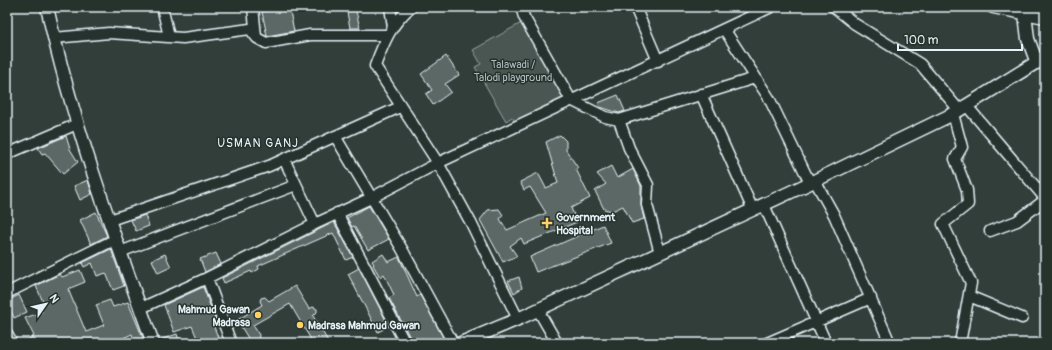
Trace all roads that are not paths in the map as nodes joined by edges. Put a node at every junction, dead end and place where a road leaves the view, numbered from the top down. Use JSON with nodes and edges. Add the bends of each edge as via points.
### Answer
{"nodes":[{"id":1,"x":47,"y":7,"type":"edge"},
{"id":2,"x":162,"y":7,"type":"edge"},
{"id":3,"x":253,"y":7,"type":"edge"},
{"id":4,"x":390,"y":7,"type":"edge"},
{"id":5,"x":412,"y":7,"type":"edge"},
{"id":6,"x":521,"y":7,"type":"edge"},
{"id":7,"x":635,"y":7,"type":"edge"},
{"id":8,"x":771,"y":7,"type":"edge"},
{"id":9,"x":834,"y":7,"type":"edge"},
{"id":10,"x":993,"y":7,"type":"edge"},
{"id":11,"x":1025,"y":14,"type":"junction"},
{"id":12,"x":1045,"y":17,"type":"edge"},
{"id":13,"x":724,"y":29,"type":"junction"},
{"id":14,"x":390,"y":31,"type":"junction"},
{"id":15,"x":169,"y":36,"type":"junction"},
{"id":16,"x":54,"y":38,"type":"junction"},
{"id":17,"x":257,"y":38,"type":"junction"},
{"id":18,"x":1041,"y":60,"type":"edge"},
{"id":19,"x":658,"y":61,"type":"junction"},
{"id":20,"x":755,"y":78,"type":"junction"},
{"id":21,"x":701,"y":94,"type":"junction"},
{"id":22,"x":571,"y":100,"type":"junction"},
{"id":23,"x":400,"y":107,"type":"junction"},
{"id":24,"x":959,"y":110,"type":"junction"},
{"id":25,"x":619,"y":120,"type":"junction"},
{"id":26,"x":77,"y":124,"type":"junction"},
{"id":27,"x":335,"y":136,"type":"junction"},
{"id":28,"x":7,"y":154,"type":"edge"},
{"id":29,"x":284,"y":159,"type":"junction"},
{"id":30,"x":438,"y":163,"type":"junction"},
{"id":31,"x":812,"y":182,"type":"junction"},
{"id":32,"x":296,"y":184,"type":"junction"},
{"id":33,"x":371,"y":198,"type":"junction"},
{"id":34,"x":1045,"y":199,"type":"edge"},
{"id":35,"x":758,"y":207,"type":"junction"},
{"id":36,"x":337,"y":213,"type":"junction"},
{"id":37,"x":110,"y":220,"type":"junction"},
{"id":38,"x":315,"y":224,"type":"junction"},
{"id":39,"x":990,"y":231,"type":"dead end"},
{"id":40,"x":116,"y":239,"type":"junction"},
{"id":41,"x":120,"y":252,"type":"junction"},
{"id":42,"x":660,"y":253,"type":"junction"},
{"id":43,"x":207,"y":278,"type":"junction"},
{"id":44,"x":7,"y":284,"type":"edge"},
{"id":45,"x":17,"y":288,"type":"junction"},
{"id":46,"x":7,"y":293,"type":"edge"},
{"id":47,"x":969,"y":296,"type":"junction"},
{"id":48,"x":871,"y":298,"type":"junction"},
{"id":49,"x":140,"y":308,"type":"junction"},
{"id":50,"x":538,"y":310,"type":"junction"},
{"id":51,"x":1022,"y":318,"type":"dead end"},
{"id":52,"x":518,"y":319,"type":"junction"},
{"id":53,"x":815,"y":322,"type":"junction"},
{"id":54,"x":153,"y":343,"type":"edge"},
{"id":55,"x":231,"y":343,"type":"edge"},
{"id":56,"x":405,"y":343,"type":"edge"},
{"id":57,"x":453,"y":343,"type":"edge"},
{"id":58,"x":461,"y":343,"type":"edge"},
{"id":59,"x":557,"y":343,"type":"edge"},
{"id":60,"x":768,"y":343,"type":"edge"},
{"id":61,"x":826,"y":343,"type":"edge"},
{"id":62,"x":890,"y":343,"type":"edge"},
{"id":63,"x":960,"y":343,"type":"edge"}],
"edges":[{"from":1,"to":16,"type":"street"},
{"from":2,"to":15,"type":"street"},
{"from":3,"to":17,"type":"street"},
{"from":4,"to":14,"type":"street"},
{"from":5,"to":14,"type":"street"},
{"from":6,"to":22,"type":"street","via":[[524,17]]},
{"from":7,"to":19,"type":"street"},
{"from":8,"to":13,"type":"street"},
{"from":9,"to":24,"type":"street","via":[[855,24],[920,64]]},
{"from":10,"to":11,"type":"street"},
{"from":11,"to":12,"type":"street"},
{"from":11,"to":18,"type":"street","via":[[1028,39]]},
{"from":13,"to":19,"type":"street"},
{"from":13,"to":20,"type":"street"},
{"from":14,"to":17,"type":"street","via":[[310,35],[266,43]]},
{"from":14,"to":23,"type":"street","via":[[375,66]]},
{"from":15,"to":16,"type":"street","via":[[109,33]]},
{"from":15,"to":17,"type":"street","via":[[183,38],[250,29]]},
{"from":16,"to":26,"type":"street"},
{"from":18,"to":24,"type":"street"},
{"from":19,"to":22,"type":"street"},
{"from":20,"to":21,"type":"street"},
{"from":20,"to":31,"type":"street","via":[[769,98]]},
{"from":21,"to":25,"type":"street"},
{"from":21,"to":35,"type":"street"},
{"from":22,"to":25,"type":"street","via":[[605,117]]},
{"from":22,"to":30,"type":"street"},
{"from":23,"to":27,"type":"street"},
{"from":23,"to":30,"type":"street"},
{"from":24,"to":31,"type":"street"},
{"from":24,"to":34,"type":"street"},
{"from":24,"to":47,"type":"street","via":[[962,147],[955,159],[967,190],[968,204],[943,224],[971,283]]},
{"from":25,"to":42,"type":"street","via":[[629,148],[648,185],[647,205]]},
{"from":26,"to":28,"type":"street"},
{"from":26,"to":37,"type":"street"},
{"from":27,"to":29,"type":"street"},
{"from":27,"to":33,"type":"street"},
{"from":29,"to":32,"type":"street"},
{"from":29,"to":37,"type":"street"},
{"from":30,"to":33,"type":"street"},
{"from":30,"to":52,"type":"street"},
{"from":31,"to":35,"type":"street"},
{"from":31,"to":48,"type":"street","via":[[834,215]]},
{"from":32,"to":38,"type":"street"},
{"from":32,"to":41,"type":"street"},
{"from":33,"to":36,"type":"street"},
{"from":33,"to":57,"type":"street","via":[[402,248]]},
{"from":34,"to":39,"type":"street","via":[[1017,221]]},
{"from":35,"to":42,"type":"street"},
{"from":35,"to":53,"type":"street"},
{"from":36,"to":38,"type":"street"},
{"from":36,"to":56,"type":"street"},
{"from":37,"to":40,"type":"street"},
{"from":38,"to":43,"type":"street"},
{"from":40,"to":41,"type":"street"},
{"from":40,"to":45,"type":"street"},
{"from":41,"to":49,"type":"street"},
{"from":42,"to":50,"type":"street"},
{"from":43,"to":49,"type":"street"},
{"from":43,"to":55,"type":"street"},
{"from":44,"to":45,"type":"street"},
{"from":45,"to":46,"type":"street"},
{"from":47,"to":51,"type":"street"},
{"from":47,"to":63,"type":"street"},
{"from":48,"to":53,"type":"street"},
{"from":48,"to":62,"type":"street"},
{"from":49,"to":54,"type":"street"},
{"from":50,"to":52,"type":"street"},
{"from":50,"to":59,"type":"street"},
{"from":52,"to":58,"type":"street"},
{"from":53,"to":60,"type":"street"},
{"from":53,"to":61,"type":"street"}]}
